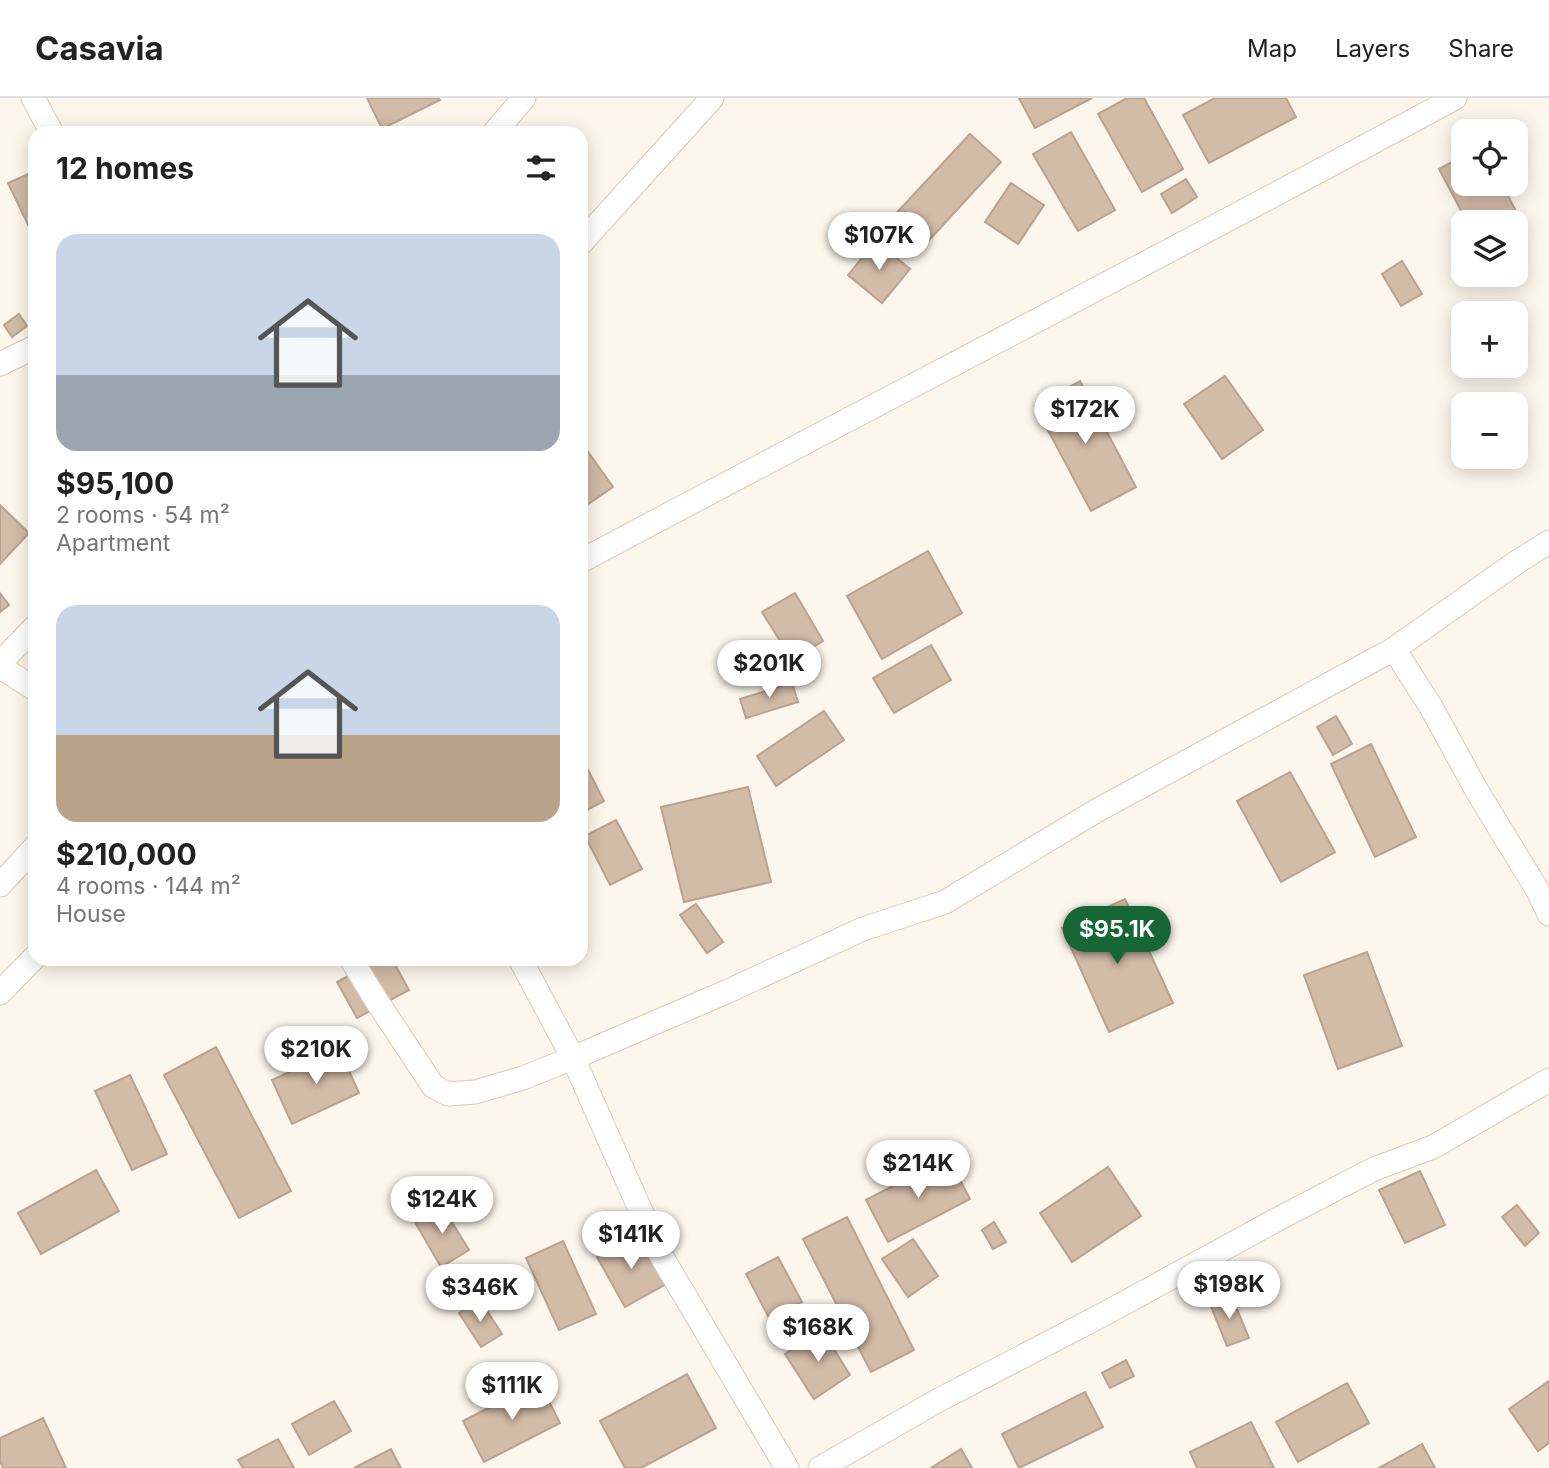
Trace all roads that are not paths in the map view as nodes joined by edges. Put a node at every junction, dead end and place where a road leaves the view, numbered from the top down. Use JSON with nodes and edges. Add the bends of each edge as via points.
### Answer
{"nodes":[{"id":1,"x":33,"y":98,"type":"edge"},
{"id":2,"x":524,"y":98,"type":"edge"},
{"id":3,"x":712,"y":98,"type":"edge"},
{"id":4,"x":1455,"y":98,"type":"edge"},
{"id":5,"x":48,"y":126,"type":"edge"},
{"id":6,"x":500,"y":126,"type":"edge"},
{"id":7,"x":588,"y":235,"type":"edge"},
{"id":8,"x":28,"y":350,"type":"edge"},
{"id":9,"x":0,"y":364,"type":"edge"},
{"id":10,"x":1549,"y":542,"type":"edge"},
{"id":11,"x":588,"y":557,"type":"edge"},
{"id":12,"x":28,"y":635,"type":"edge"},
{"id":13,"x":1394,"y":649,"type":"junction"},
{"id":14,"x":0,"y":665,"type":"edge"},
{"id":15,"x":28,"y":684,"type":"edge"},
{"id":16,"x":28,"y":855,"type":"edge"},
{"id":17,"x":0,"y":885,"type":"edge"},
{"id":18,"x":1549,"y":914,"type":"edge"},
{"id":19,"x":28,"y":964,"type":"edge"},
{"id":20,"x":355,"y":966,"type":"edge"},
{"id":21,"x":524,"y":966,"type":"edge"},
{"id":22,"x":0,"y":993,"type":"edge"},
{"id":23,"x":573,"y":1058,"type":"junction"},
{"id":24,"x":1549,"y":1080,"type":"edge"},
{"id":25,"x":787,"y":1468,"type":"edge"},
{"id":26,"x":820,"y":1468,"type":"edge"}],
"edges":[{"from":1,"to":5,"type":"street"},
{"from":2,"to":6,"type":"street"},
{"from":3,"to":7,"type":"street"},
{"from":4,"to":11,"type":"street"},
{"from":8,"to":9,"type":"street"},
{"from":10,"to":13,"type":"street"},
{"from":12,"to":14,"type":"street"},
{"from":13,"to":18,"type":"street"},
{"from":13,"to":23,"type":"street","via":[[1096,811],[944,902],[863,929]]},
{"from":14,"to":15,"type":"street"},
{"from":16,"to":17,"type":"street"},
{"from":19,"to":22,"type":"street"},
{"from":20,"to":23,"type":"street","via":[[433,1086],[448,1094],[475,1092]]},
{"from":21,"to":23,"type":"street"},
{"from":23,"to":25,"type":"street","via":[[659,1252]]},
{"from":24,"to":26,"type":"street","via":[[1433,1147],[1374,1169],[1278,1219]]}]}
